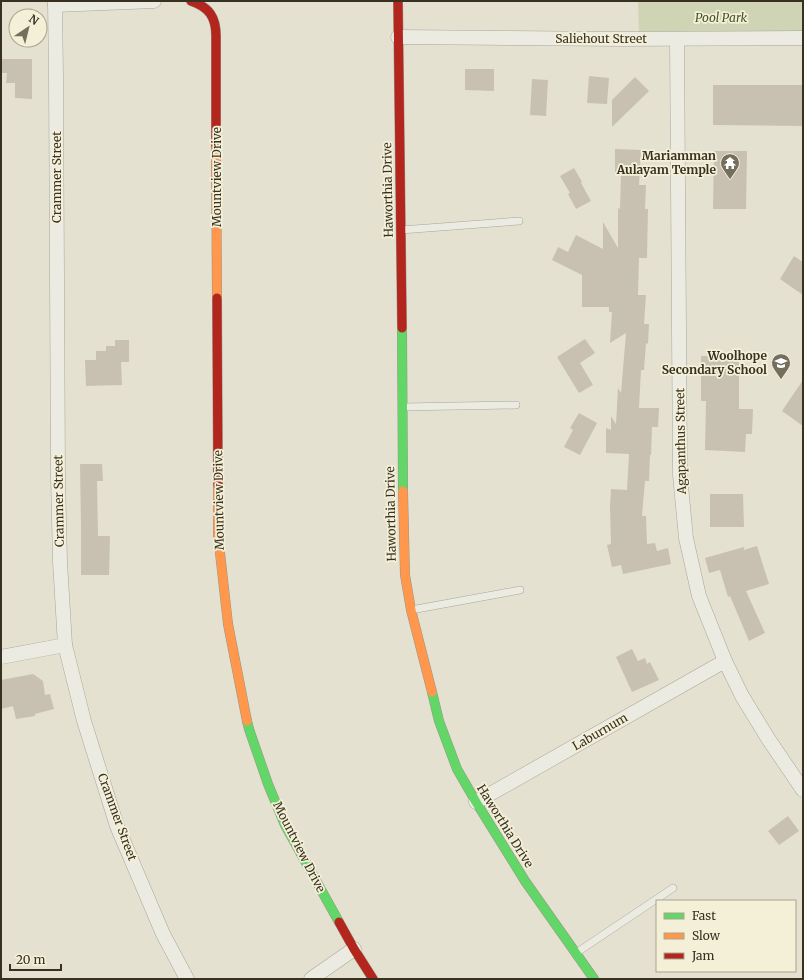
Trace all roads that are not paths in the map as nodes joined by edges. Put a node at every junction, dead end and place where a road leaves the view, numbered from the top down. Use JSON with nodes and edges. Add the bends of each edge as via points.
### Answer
{"nodes":[{"id":1,"x":154,"y":1,"type":"edge"},
{"id":2,"x":191,"y":1,"type":"edge"},
{"id":3,"x":398,"y":1,"type":"edge"},
{"id":4,"x":55,"y":3,"type":"edge"},
{"id":5,"x":398,"y":37,"type":"junction"},
{"id":6,"x":803,"y":38,"type":"edge"},
{"id":7,"x":677,"y":39,"type":"junction"},
{"id":8,"x":519,"y":221,"type":"dead end"},
{"id":9,"x":401,"y":230,"type":"junction"},
{"id":10,"x":516,"y":405,"type":"dead end"},
{"id":11,"x":402,"y":407,"type":"junction"},
{"id":12,"x":520,"y":590,"type":"dead end"},
{"id":13,"x":411,"y":610,"type":"junction"},
{"id":14,"x":64,"y":645,"type":"junction"},
{"id":15,"x":1,"y":657,"type":"edge"},
{"id":16,"x":725,"y":661,"type":"junction"},
{"id":17,"x":803,"y":790,"type":"edge"},
{"id":18,"x":476,"y":802,"type":"junction"},
{"id":19,"x":673,"y":888,"type":"dead end"},
{"id":20,"x":354,"y":949,"type":"junction"},
{"id":21,"x":576,"y":953,"type":"junction"},
{"id":22,"x":187,"y":979,"type":"edge"},
{"id":23,"x":310,"y":979,"type":"edge"},
{"id":24,"x":373,"y":979,"type":"edge"},
{"id":25,"x":594,"y":979,"type":"edge"}],
"edges":[{"from":1,"to":4,"type":"street"},
{"from":2,"to":20,"type":"street","name":"Mountview Drive","via":[[204,7],[215,23],[218,536],[228,624],[249,728],[268,784],[285,825]]},
{"from":3,"to":5,"type":"street","name":"Haworthia Drive"},
{"from":4,"to":14,"type":"street","name":"Crammer Street","via":[[58,477]]},
{"from":5,"to":7,"type":"street","name":"Saliehout Street"},
{"from":5,"to":9,"type":"street","name":"Haworthia Drive"},
{"from":6,"to":7,"type":"street","name":"Saliehout Street"},
{"from":7,"to":16,"type":"street","name":"Agapanthus Street","via":[[680,475],[686,538],[699,596]]},
{"from":8,"to":9,"type":"lane"},
{"from":9,"to":11,"type":"street","name":"Haworthia Drive"},
{"from":10,"to":11,"type":"lane"},
{"from":11,"to":13,"type":"street","name":"Haworthia Drive","via":[[403,532],[405,575]]},
{"from":12,"to":13,"type":"lane"},
{"from":13,"to":18,"type":"street","name":"Haworthia Drive","via":[[439,721],[457,769]]},
{"from":14,"to":15,"type":"street"},
{"from":14,"to":22,"type":"street","name":"Crammer Street","via":[[84,721],[117,826],[163,934]]},
{"from":16,"to":17,"type":"street","name":"Agapanthus Street","via":[[742,696]]},
{"from":16,"to":18,"type":"street","name":"Laburnum"},
{"from":18,"to":21,"type":"street","name":"Haworthia Drive","via":[[525,881]]},
{"from":19,"to":21,"type":"lane"},
{"from":20,"to":23,"type":"street"},
{"from":20,"to":24,"type":"street","name":"Mountview Drive"},
{"from":21,"to":25,"type":"street","name":"Haworthia Drive"}]}
